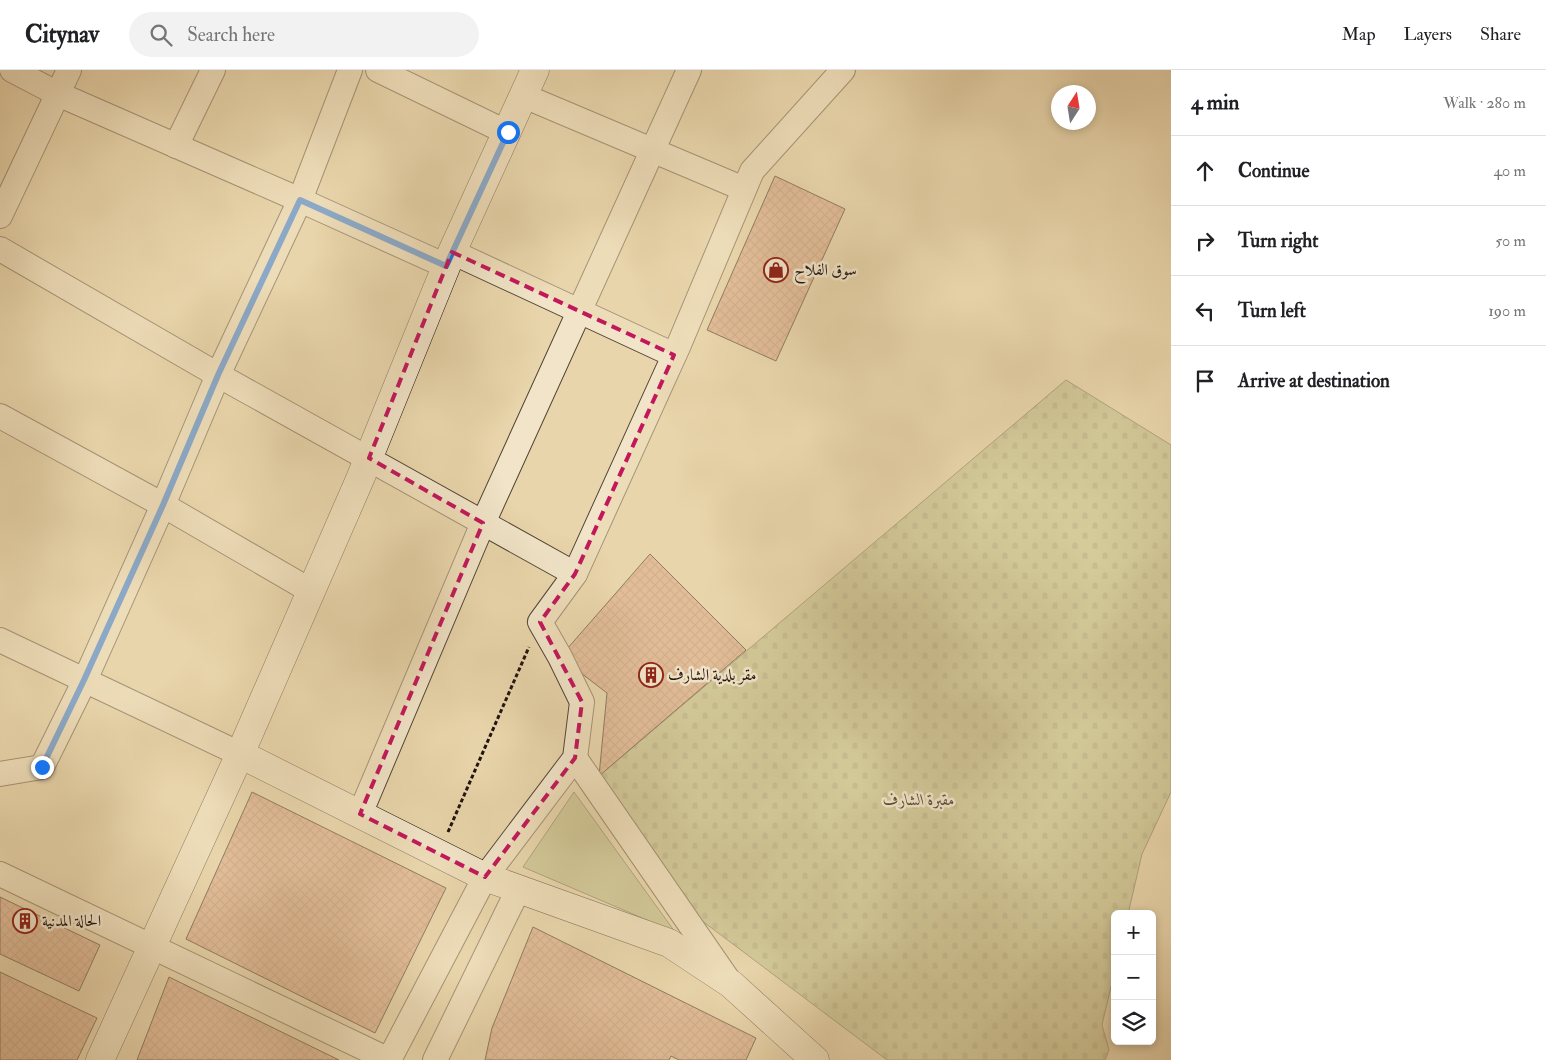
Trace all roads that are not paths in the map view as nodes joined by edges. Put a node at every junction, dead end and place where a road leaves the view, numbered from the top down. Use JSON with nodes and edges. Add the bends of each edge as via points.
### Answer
{"nodes":[{"id":1,"x":12,"y":70,"type":"edge"},
{"id":2,"x":69,"y":70,"type":"edge"},
{"id":3,"x":213,"y":70,"type":"edge"},
{"id":4,"x":350,"y":70,"type":"edge"},
{"id":5,"x":378,"y":70,"type":"edge"},
{"id":6,"x":535,"y":70,"type":"edge"},
{"id":7,"x":689,"y":70,"type":"edge"},
{"id":8,"x":842,"y":70,"type":"edge"},
{"id":9,"x":58,"y":94,"type":"junction"},
{"id":10,"x":524,"y":96,"type":"junction"},
{"id":11,"x":508,"y":132,"type":"junction"},
{"id":12,"x":176,"y":146,"type":"junction"},
{"id":13,"x":653,"y":150,"type":"junction"},
{"id":14,"x":744,"y":189,"type":"junction"},
{"id":15,"x":300,"y":200,"type":"junction"},
{"id":16,"x":0,"y":216,"type":"edge"},
{"id":17,"x":0,"y":249,"type":"edge"},
{"id":18,"x":449,"y":259,"type":"junction"},
{"id":19,"x":579,"y":312,"type":"junction"},
{"id":20,"x":674,"y":355,"type":"junction"},
{"id":21,"x":218,"y":375,"type":"junction"},
{"id":22,"x":0,"y":416,"type":"edge"},
{"id":23,"x":369,"y":458,"type":"junction"},
{"id":24,"x":163,"y":505,"type":"junction"},
{"id":25,"x":483,"y":523,"type":"junction"},
{"id":26,"x":575,"y":574,"type":"junction"},
{"id":27,"x":311,"y":591,"type":"junction"},
{"id":28,"x":0,"y":640,"type":"edge"},
{"id":29,"x":84,"y":680,"type":"junction"},
{"id":30,"x":240,"y":754,"type":"junction"},
{"id":31,"x":575,"y":758,"type":"junction"},
{"id":32,"x":0,"y":774,"type":"edge"},
{"id":33,"x":360,"y":814,"type":"junction"},
{"id":34,"x":0,"y":874,"type":"edge"},
{"id":35,"x":485,"y":877,"type":"junction"},
{"id":36,"x":518,"y":890,"type":"junction"},
{"id":37,"x":152,"y":946,"type":"junction"},
{"id":38,"x":731,"y":984,"type":"junction"},
{"id":39,"x":100,"y":1060,"type":"edge"},
{"id":40,"x":389,"y":1060,"type":"edge"},
{"id":41,"x":435,"y":1060,"type":"edge"},
{"id":42,"x":796,"y":1060,"type":"edge"},
{"id":43,"x":814,"y":1060,"type":"edge"}],
"edges":[{"from":1,"to":9,"type":"street"},
{"from":2,"to":9,"type":"street"},
{"from":3,"to":12,"type":"street"},
{"from":4,"to":15,"type":"street"},
{"from":5,"to":11,"type":"street"},
{"from":6,"to":10,"type":"street"},
{"from":7,"to":13,"type":"street"},
{"from":8,"to":14,"type":"street","via":[[752,172]]},
{"from":9,"to":12,"type":"street"},
{"from":9,"to":16,"type":"street"},
{"from":10,"to":11,"type":"street"},
{"from":10,"to":13,"type":"street"},
{"from":11,"to":18,"type":"street"},
{"from":12,"to":15,"type":"street"},
{"from":13,"to":14,"type":"street"},
{"from":13,"to":19,"type":"street"},
{"from":14,"to":20,"type":"street"},
{"from":15,"to":18,"type":"street"},
{"from":15,"to":21,"type":"street"},
{"from":17,"to":21,"type":"street"},
{"from":18,"to":19,"type":"street"},
{"from":18,"to":23,"type":"street"},
{"from":19,"to":20,"type":"street"},
{"from":19,"to":25,"type":"street"},
{"from":20,"to":26,"type":"street"},
{"from":21,"to":23,"type":"street"},
{"from":21,"to":24,"type":"street"},
{"from":22,"to":24,"type":"street"},
{"from":23,"to":25,"type":"street"},
{"from":23,"to":27,"type":"street"},
{"from":24,"to":27,"type":"street"},
{"from":24,"to":29,"type":"street"},
{"from":25,"to":26,"type":"street"},
{"from":25,"to":33,"type":"street"},
{"from":26,"to":31,"type":"street","via":[[540,622],[582,702]]},
{"from":27,"to":30,"type":"street"},
{"from":28,"to":29,"type":"street"},
{"from":29,"to":30,"type":"street"},
{"from":29,"to":32,"type":"street","via":[[42,767]]},
{"from":30,"to":33,"type":"street"},
{"from":30,"to":37,"type":"street"},
{"from":31,"to":35,"type":"street"},
{"from":31,"to":38,"type":"street"},
{"from":33,"to":35,"type":"street"},
{"from":34,"to":37,"type":"street"},
{"from":35,"to":36,"type":"street"},
{"from":35,"to":40,"type":"street"},
{"from":36,"to":38,"type":"street","via":[[669,943]]},
{"from":36,"to":41,"type":"street"},
{"from":37,"to":39,"type":"street"},
{"from":37,"to":40,"type":"street"},
{"from":38,"to":42,"type":"street"},
{"from":38,"to":43,"type":"street"}]}
